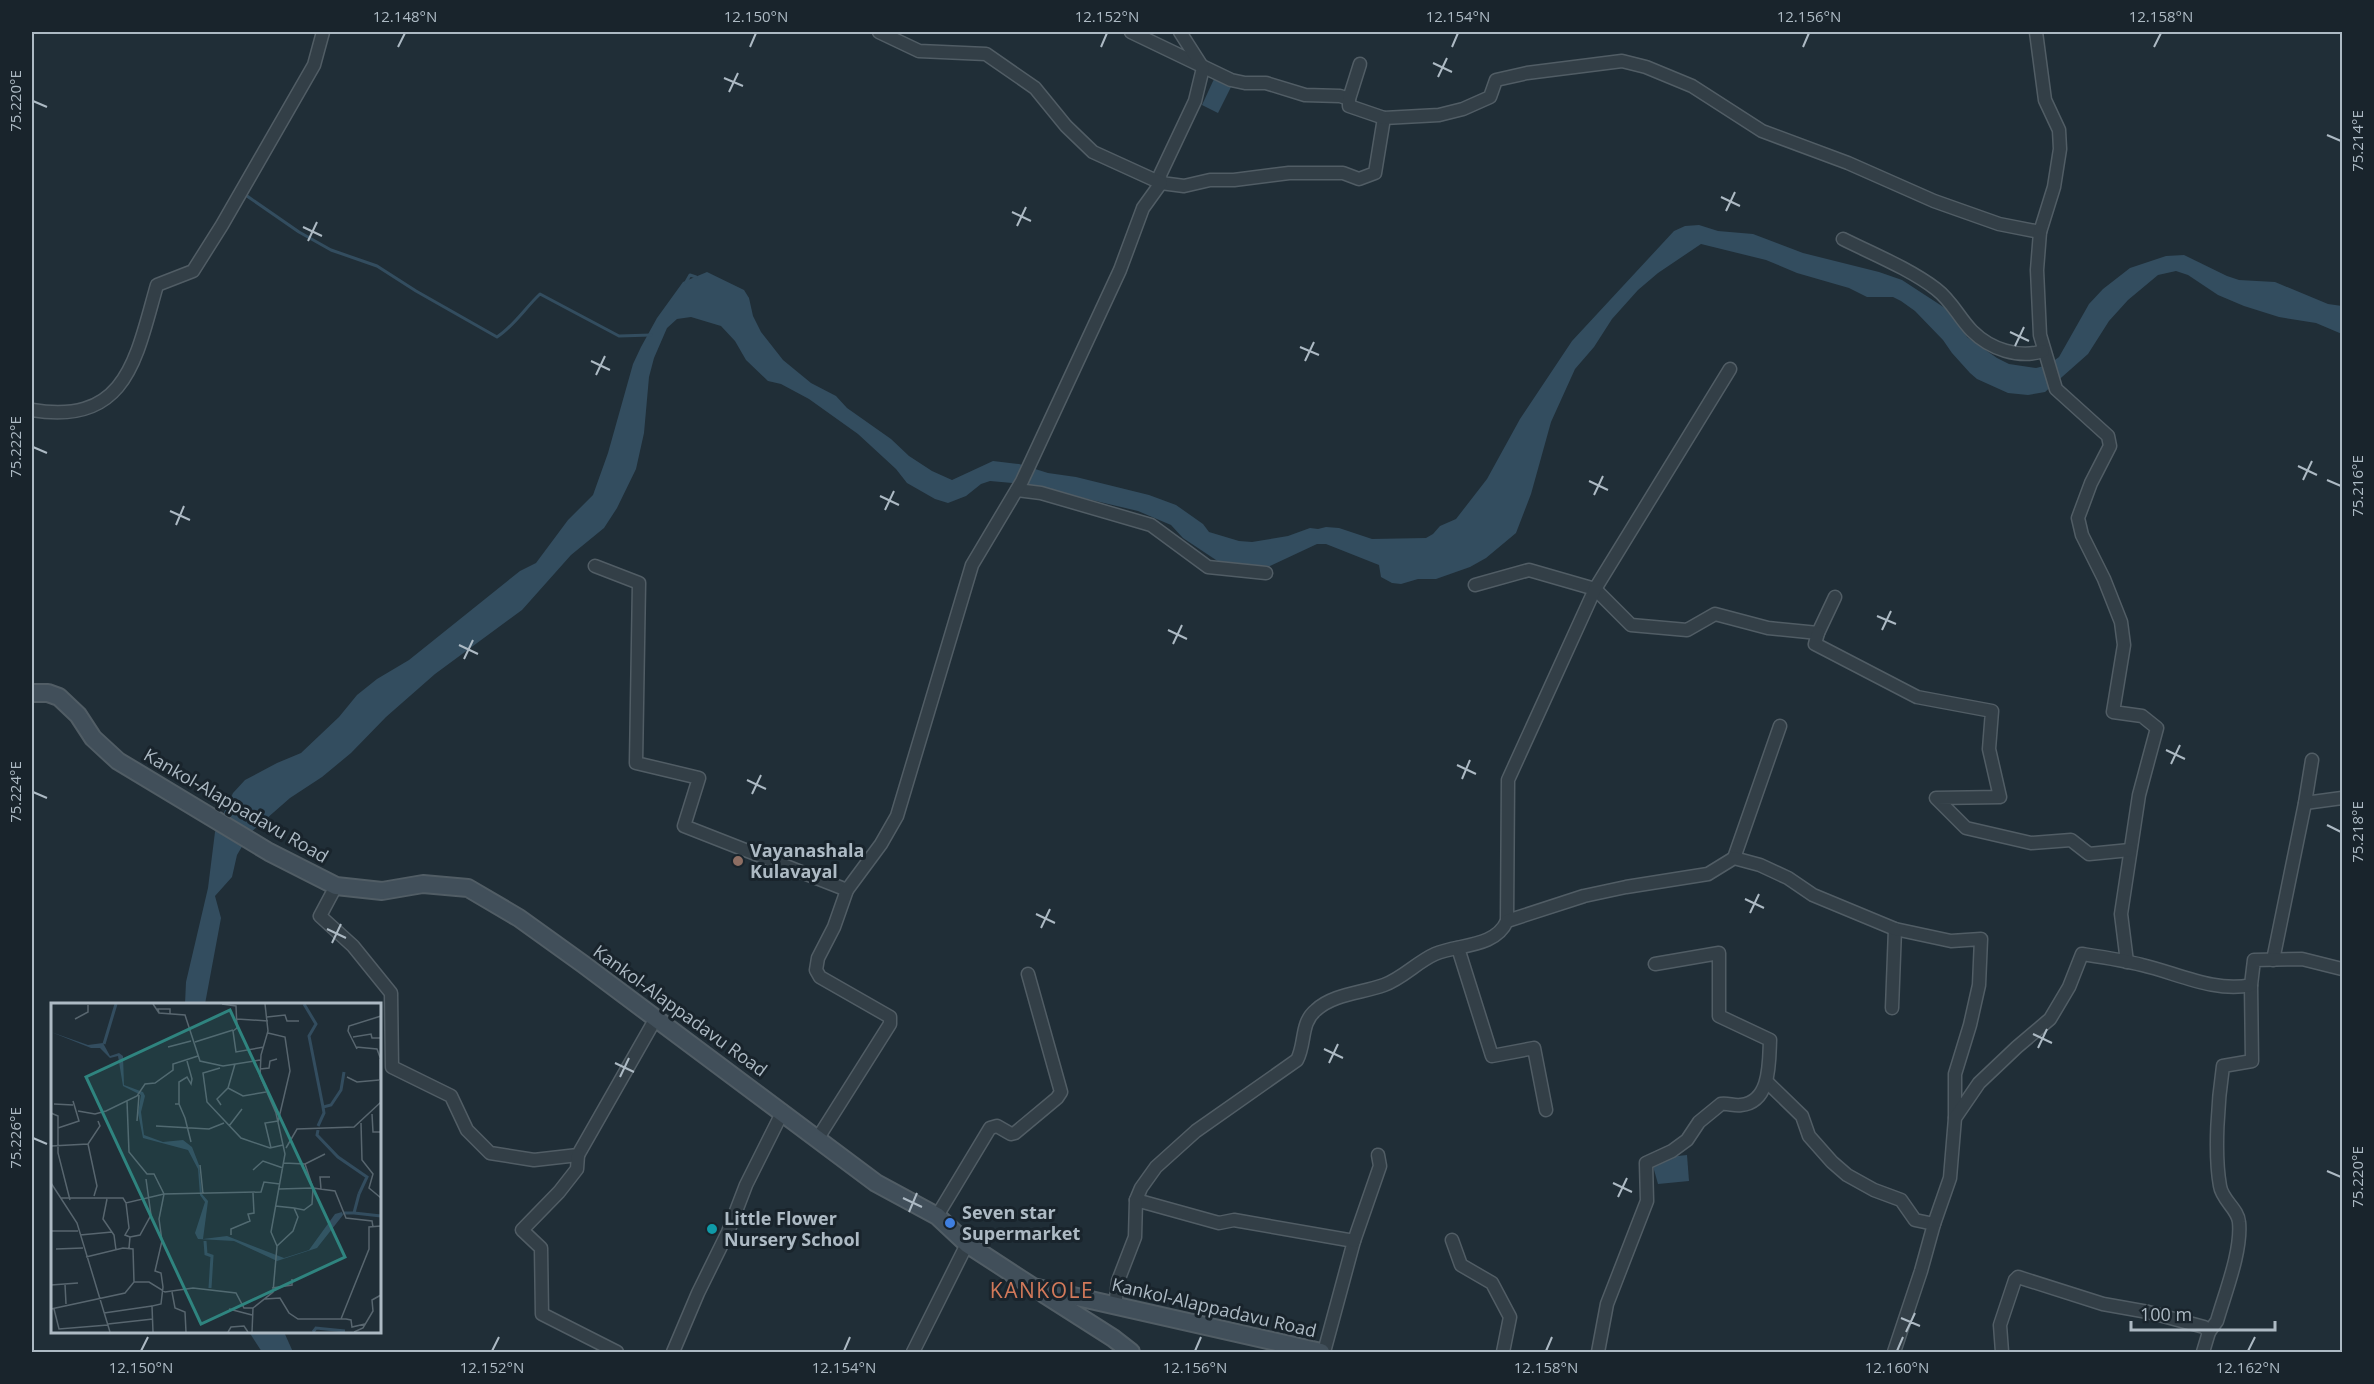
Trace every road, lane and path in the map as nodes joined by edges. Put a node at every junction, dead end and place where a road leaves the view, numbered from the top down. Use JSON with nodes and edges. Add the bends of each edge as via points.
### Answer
{"nodes":[{"id":1,"x":323,"y":32,"type":"edge"},
{"id":2,"x":879,"y":32,"type":"edge"},
{"id":3,"x":1131,"y":32,"type":"edge"},
{"id":4,"x":1180,"y":32,"type":"edge"},
{"id":5,"x":2036,"y":32,"type":"edge"},
{"id":6,"x":1360,"y":64,"type":"dead end"},
{"id":7,"x":1203,"y":68,"type":"junction"},
{"id":8,"x":1349,"y":99,"type":"junction"},
{"id":9,"x":1384,"y":118,"type":"junction"},
{"id":10,"x":1161,"y":183,"type":"junction"},
{"id":11,"x":2040,"y":232,"type":"junction"},
{"id":12,"x":1843,"y":239,"type":"dead end"},
{"id":13,"x":2044,"y":355,"type":"junction"},
{"id":14,"x":1730,"y":369,"type":"dead end"},
{"id":15,"x":32,"y":410,"type":"edge"},
{"id":16,"x":1017,"y":490,"type":"junction"},
{"id":17,"x":595,"y":566,"type":"dead end"},
{"id":18,"x":1266,"y":573,"type":"dead end"},
{"id":19,"x":1475,"y":585,"type":"dead end"},
{"id":20,"x":1594,"y":589,"type":"junction"},
{"id":21,"x":1835,"y":597,"type":"dead end"},
{"id":22,"x":1818,"y":633,"type":"junction"},
{"id":23,"x":32,"y":693,"type":"edge"},
{"id":24,"x":1780,"y":726,"type":"dead end"},
{"id":25,"x":2312,"y":760,"type":"dead end"},
{"id":26,"x":2343,"y":798,"type":"edge"},
{"id":27,"x":2305,"y":803,"type":"junction"},
{"id":28,"x":2130,"y":850,"type":"junction"},
{"id":29,"x":1734,"y":858,"type":"junction"},
{"id":30,"x":336,"y":886,"type":"junction"},
{"id":31,"x":847,"y":890,"type":"junction"},
{"id":32,"x":1507,"y":921,"type":"junction"},
{"id":33,"x":1895,"y":929,"type":"junction"},
{"id":34,"x":1458,"y":948,"type":"junction"},
{"id":35,"x":2273,"y":960,"type":"junction"},
{"id":36,"x":2127,"y":962,"type":"junction"},
{"id":37,"x":1655,"y":964,"type":"dead end"},
{"id":38,"x":2343,"y":969,"type":"edge"},
{"id":39,"x":1028,"y":974,"type":"dead end"},
{"id":40,"x":2251,"y":985,"type":"junction"},
{"id":41,"x":1892,"y":1008,"type":"dead end"},
{"id":42,"x":656,"y":1018,"type":"junction"},
{"id":43,"x":1767,"y":1082,"type":"junction"},
{"id":44,"x":1546,"y":1110,"type":"dead end"},
{"id":45,"x":783,"y":1112,"type":"junction"},
{"id":46,"x":1955,"y":1118,"type":"junction"},
{"id":47,"x":818,"y":1138,"type":"junction"},
{"id":48,"x":578,"y":1155,"type":"junction"},
{"id":49,"x":1378,"y":1155,"type":"dead end"},
{"id":50,"x":1137,"y":1200,"type":"junction"},
{"id":51,"x":937,"y":1216,"type":"junction"},
{"id":52,"x":1934,"y":1224,"type":"junction"},
{"id":53,"x":1354,"y":1240,"type":"junction"},
{"id":54,"x":1452,"y":1240,"type":"dead end"},
{"id":55,"x":967,"y":1244,"type":"junction"},
{"id":56,"x":1033,"y":1287,"type":"junction"},
{"id":57,"x":1115,"y":1307,"type":"junction"},
{"id":58,"x":2209,"y":1332,"type":"junction"},
{"id":59,"x":1319,"y":1352,"type":"edge"},
{"id":60,"x":617,"y":1353,"type":"edge"},
{"id":61,"x":673,"y":1353,"type":"edge"},
{"id":62,"x":913,"y":1353,"type":"edge"},
{"id":63,"x":1131,"y":1353,"type":"edge"},
{"id":64,"x":1503,"y":1353,"type":"edge"},
{"id":65,"x":1599,"y":1353,"type":"edge"},
{"id":66,"x":1894,"y":1353,"type":"edge"},
{"id":67,"x":2002,"y":1353,"type":"edge"},
{"id":68,"x":2203,"y":1353,"type":"edge"}],
"edges":[{"from":1,"to":15,"type":"street","via":[[314,65],[194,271],[157,285],[136,357],[116,391],[89,409],[54,414]]},
{"from":2,"to":10,"type":"street","via":[[919,51],[986,54],[1035,88],[1093,152]]},
{"from":3,"to":7,"type":"street"},
{"from":4,"to":7,"type":"street"},
{"from":5,"to":11,"type":"street","via":[[2045,100],[2058,130],[2060,149],[2054,187]]},
{"from":6,"to":8,"type":"street"},
{"from":7,"to":8,"type":"street","via":[[1245,83],[1266,83],[1305,95]]},
{"from":7,"to":10,"type":"street","via":[[1195,101],[1160,175]]},
{"from":8,"to":9,"type":"street","via":[[1349,106],[1354,109]]},
{"from":9,"to":10,"type":"street","via":[[1375,172],[1359,179],[1343,173],[1290,173],[1185,186]]},
{"from":9,"to":11,"type":"street","via":[[1440,115],[1463,109],[1490,97],[1496,80],[1622,61],[1692,86],[1762,131],[1945,205],[1999,224]]},
{"from":10,"to":16,"type":"street","via":[[1143,208],[1115,281]]},
{"from":11,"to":13,"type":"street","via":[[2037,270]]},
{"from":12,"to":13,"type":"street","via":[[1938,290],[1985,342],[2017,355]]},
{"from":13,"to":28,"type":"street","via":[[2056,389],[2108,436],[2110,446],[2078,518],[2121,622],[2124,645],[2113,712],[2142,716],[2157,728],[2139,795]]},
{"from":14,"to":20,"type":"street"},
{"from":16,"to":18,"type":"street","via":[[1151,525],[1208,567]]},
{"from":16,"to":31,"type":"street","via":[[972,565],[897,816]]},
{"from":17,"to":31,"type":"street","via":[[639,583],[636,763],[699,778],[684,826]]},
{"from":19,"to":20,"type":"street","via":[[1529,570]]},
{"from":20,"to":22,"type":"street","via":[[1631,625],[1687,630],[1715,614],[1768,628]]},
{"from":20,"to":32,"type":"street","via":[[1508,780]]},
{"from":21,"to":22,"type":"street"},
{"from":22,"to":28,"type":"street","via":[[1815,645],[1917,697],[1992,711],[1989,749],[2000,797],[1936,798],[1966,828],[2031,843],[2071,840],[2089,854]]},
{"from":23,"to":30,"type":"main road","name":"Kankol-Alappadavu Road","via":[[60,697],[103,749],[118,761],[269,852]]},
{"from":24,"to":29,"type":"street"},
{"from":25,"to":27,"type":"street"},
{"from":26,"to":27,"type":"street"},
{"from":27,"to":35,"type":"street"},
{"from":28,"to":36,"type":"street","via":[[2121,914]]},
{"from":29,"to":32,"type":"street","via":[[1708,874],[1584,896]]},
{"from":29,"to":33,"type":"street","via":[[1760,865],[1813,895]]},
{"from":30,"to":42,"type":"main road","name":"Kankol-Alappadavu Road","via":[[382,891],[423,884],[468,888],[519,918]]},
{"from":30,"to":48,"type":"street","via":[[320,916],[353,946],[391,993],[392,1067],[451,1096],[467,1130],[490,1153],[534,1160]]},
{"from":31,"to":47,"type":"street","via":[[816,970],[820,977],[890,1017],[890,1024]]},
{"from":32,"to":34,"type":"street","via":[[1487,941]]},
{"from":33,"to":41,"type":"street"},
{"from":33,"to":46,"type":"street","via":[[1951,941],[1981,939],[1979,985],[1955,1074]]},
{"from":34,"to":44,"type":"street","via":[[1492,1056],[1534,1048]]},
{"from":34,"to":50,"type":"street","via":[[1434,954],[1384,985],[1326,1002],[1314,1011],[1307,1020],[1302,1051],[1296,1060],[1196,1131],[1156,1167]]},
{"from":35,"to":38,"type":"street","via":[[2302,959]]},
{"from":35,"to":40,"type":"street","via":[[2254,960]]},
{"from":36,"to":40,"type":"street","via":[[2234,988]]},
{"from":36,"to":46,"type":"street","via":[[2082,954],[2050,1019],[1979,1083]]},
{"from":37,"to":43,"type":"street","via":[[1719,953],[1719,1016],[1770,1040]]},
{"from":39,"to":51,"type":"street","via":[[1062,1092],[1016,1133],[997,1126],[990,1128]]},
{"from":40,"to":58,"type":"street","via":[[2252,1061],[2223,1066],[2219,1125],[2220,1188],[2239,1219],[2240,1235],[2217,1321]]},
{"from":42,"to":45,"type":"main road","name":"Kankol-Alappadavu Road"},
{"from":42,"to":48,"type":"street"},
{"from":43,"to":52,"type":"street","via":[[1802,1116],[1809,1136],[1847,1175],[1901,1200],[1915,1220]]},
{"from":43,"to":65,"type":"street","via":[[1753,1100],[1738,1106],[1721,1104],[1699,1122],[1687,1140],[1646,1162],[1647,1201],[1607,1304]]},
{"from":45,"to":47,"type":"main road","name":"Kankol-Alappadavu Road"},
{"from":45,"to":61,"type":"street","via":[[746,1185]]},
{"from":46,"to":52,"type":"street","via":[[1950,1178]]},
{"from":47,"to":51,"type":"main road","name":"Kankol-Alappadavu Road","via":[[876,1184]]},
{"from":48,"to":60,"type":"street","via":[[577,1169],[522,1230],[542,1248],[542,1314]]},
{"from":49,"to":53,"type":"street","via":[[1380,1167]]},
{"from":50,"to":53,"type":"street","via":[[1219,1223],[1234,1220]]},
{"from":50,"to":57,"type":"street","via":[[1135,1237],[1118,1281]]},
{"from":51,"to":55,"type":"main road","name":"Kankol-Alappadavu Road"},
{"from":52,"to":66,"type":"street"},
{"from":53,"to":59,"type":"street"},
{"from":54,"to":64,"type":"street","via":[[1461,1265],[1492,1283],[1510,1317]]},
{"from":55,"to":56,"type":"main road","name":"Kankol-Alappadavu Road"},
{"from":55,"to":62,"type":"street"},
{"from":56,"to":57,"type":"main road","name":"Kankol-Alappadavu Road"},
{"from":56,"to":63,"type":"main road"},
{"from":57,"to":59,"type":"main road","name":"Kankol-Alappadavu Road"},
{"from":58,"to":67,"type":"street","via":[[2192,1323],[2103,1304],[2018,1276],[2000,1325]]},
{"from":58,"to":68,"type":"street"}]}
